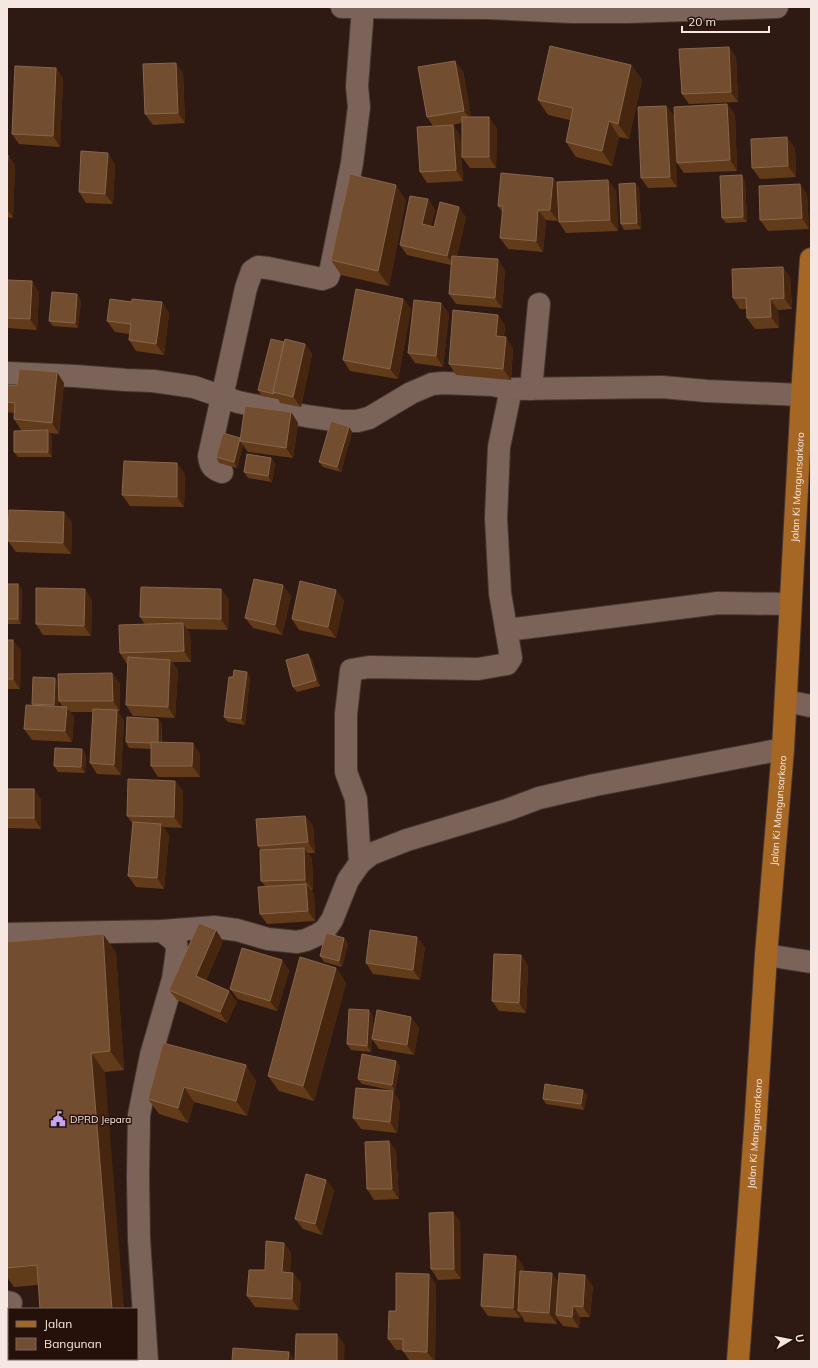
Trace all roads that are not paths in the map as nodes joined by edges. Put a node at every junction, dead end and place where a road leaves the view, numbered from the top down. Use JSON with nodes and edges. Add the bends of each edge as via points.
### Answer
{"nodes":[{"id":1,"x":342,"y":7,"type":"edge"},
{"id":2,"x":777,"y":7,"type":"edge"},
{"id":3,"x":363,"y":8,"type":"edge"},
{"id":4,"x":572,"y":9,"type":"edge"},
{"id":5,"x":811,"y":259,"type":"edge"},
{"id":6,"x":539,"y":304,"type":"dead end"},
{"id":7,"x":7,"y":373,"type":"edge"},
{"id":8,"x":521,"y":389,"type":"junction"},
{"id":9,"x":802,"y":395,"type":"junction"},
{"id":10,"x":222,"y":397,"type":"junction"},
{"id":11,"x":222,"y":472,"type":"dead end"},
{"id":12,"x":790,"y":604,"type":"junction"},
{"id":13,"x":507,"y":630,"type":"junction"},
{"id":14,"x":786,"y":701,"type":"junction"},
{"id":15,"x":811,"y":706,"type":"edge"},
{"id":16,"x":783,"y":749,"type":"junction"},
{"id":17,"x":360,"y":863,"type":"junction"},
{"id":18,"x":162,"y":931,"type":"junction"},
{"id":19,"x":7,"y":934,"type":"edge"},
{"id":20,"x":766,"y":955,"type":"junction"},
{"id":21,"x":811,"y":962,"type":"edge"},
{"id":22,"x":147,"y":1361,"type":"edge"},
{"id":23,"x":738,"y":1361,"type":"edge"}],
"edges":[{"from":1,"to":3,"type":"street"},
{"from":2,"to":4,"type":"street","via":[[628,12]]},
{"from":3,"to":4,"type":"street"},
{"from":3,"to":10,"type":"street","via":[[357,86],[359,107],[352,163],[328,277],[322,279],[258,267],[252,271]]},
{"from":5,"to":9,"type":"main road","name":"Jalan Ki Mangunsarkoro"},
{"from":6,"to":8,"type":"street"},
{"from":7,"to":10,"type":"street","via":[[153,381],[194,387]]},
{"from":8,"to":9,"type":"street","via":[[662,387]]},
{"from":8,"to":10,"type":"street","via":[[493,385],[432,384],[411,393],[369,418],[357,421],[306,416]]},
{"from":8,"to":13,"type":"street","via":[[499,447],[496,518],[500,592]]},
{"from":9,"to":12,"type":"main road","name":"Jalan Ki Mangunsarkoro"},
{"from":10,"to":11,"type":"street","via":[[210,456],[212,467]]},
{"from":12,"to":13,"type":"street","via":[[718,603]]},
{"from":12,"to":14,"type":"main road","name":"Jalan Ki Mangunsarkoro"},
{"from":13,"to":17,"type":"street","via":[[511,658],[507,664],[478,669],[370,667],[351,670],[346,714],[346,772],[356,799]]},
{"from":14,"to":15,"type":"street"},
{"from":14,"to":16,"type":"main road","name":"Jalan Ki Mangunsarkoro"},
{"from":16,"to":17,"type":"street","via":[[539,798],[407,840],[371,854]]},
{"from":16,"to":20,"type":"main road","name":"Jalan Ki Mangunsarkoro"},
{"from":17,"to":18,"type":"street","via":[[348,880],[332,920],[325,930],[306,940],[297,942],[268,939],[238,930],[214,927]]},
{"from":18,"to":19,"type":"street"},
{"from":18,"to":22,"type":"street","via":[[176,942],[177,951],[173,979],[151,1055],[139,1115],[139,1239]]},
{"from":20,"to":21,"type":"street"},
{"from":20,"to":23,"type":"main road","name":"Jalan Ki Mangunsarkoro"}]}
